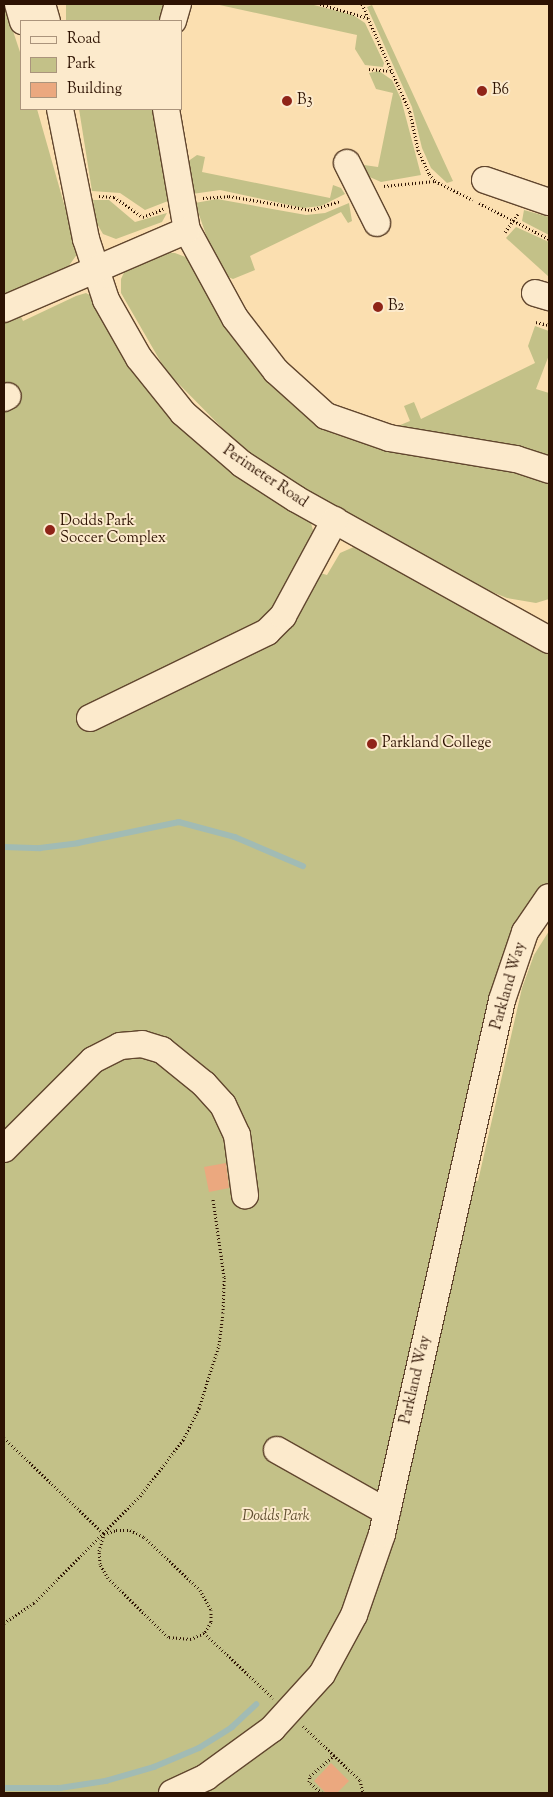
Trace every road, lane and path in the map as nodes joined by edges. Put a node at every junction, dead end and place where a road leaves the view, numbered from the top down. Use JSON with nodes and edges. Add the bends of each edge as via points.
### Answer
{"nodes":[{"id":1,"x":18,"y":4,"type":"edge"},
{"id":2,"x":42,"y":4,"type":"edge"},
{"id":3,"x":58,"y":4,"type":"edge"},
{"id":4,"x":178,"y":4,"type":"edge"},
{"id":5,"x":320,"y":4,"type":"edge"},
{"id":6,"x":362,"y":4,"type":"edge"},
{"id":7,"x":368,"y":18,"type":"junction"},
{"id":8,"x":23,"y":20,"type":"edge"},
{"id":9,"x":47,"y":20,"type":"edge"},
{"id":10,"x":58,"y":20,"type":"edge"},
{"id":11,"x":173,"y":20,"type":"edge"},
{"id":12,"x":369,"y":69,"type":"dead end"},
{"id":13,"x":393,"y":71,"type":"junction"},
{"id":14,"x":166,"y":110,"type":"edge"},
{"id":15,"x":58,"y":115,"type":"edge"},
{"id":16,"x":347,"y":163,"type":"dead end"},
{"id":17,"x":485,"y":180,"type":"dead end"},
{"id":18,"x":435,"y":181,"type":"junction"},
{"id":19,"x":380,"y":186,"type":"dead end"},
{"id":20,"x":96,"y":196,"type":"dead end"},
{"id":21,"x":346,"y":199,"type":"dead end"},
{"id":22,"x":194,"y":200,"type":"dead end"},
{"id":23,"x":549,"y":202,"type":"edge"},
{"id":24,"x":168,"y":207,"type":"dead end"},
{"id":25,"x":520,"y":209,"type":"dead end"},
{"id":26,"x":514,"y":221,"type":"junction"},
{"id":27,"x":377,"y":223,"type":"dead end"},
{"id":28,"x":187,"y":230,"type":"junction"},
{"id":29,"x":505,"y":232,"type":"dead end"},
{"id":30,"x":549,"y":239,"type":"edge"},
{"id":31,"x":94,"y":268,"type":"junction"},
{"id":32,"x":4,"y":309,"type":"edge"},
{"id":33,"x":536,"y":322,"type":"dead end"},
{"id":34,"x":549,"y":325,"type":"edge"},
{"id":35,"x":549,"y":470,"type":"edge"},
{"id":36,"x":334,"y":520,"type":"junction"},
{"id":37,"x":549,"y":640,"type":"edge"},
{"id":38,"x":90,"y":718,"type":"dead end"},
{"id":39,"x":549,"y":897,"type":"edge"},
{"id":40,"x":4,"y":1149,"type":"edge"},
{"id":41,"x":245,"y":1195,"type":"dead end"},
{"id":42,"x":213,"y":1199,"type":"dead end"},
{"id":43,"x":4,"y":1438,"type":"edge"},
{"id":44,"x":277,"y":1450,"type":"dead end"},
{"id":45,"x":387,"y":1512,"type":"junction"},
{"id":46,"x":104,"y":1534,"type":"junction"},
{"id":47,"x":4,"y":1623,"type":"edge"},
{"id":48,"x":204,"y":1633,"type":"junction"},
{"id":49,"x":276,"y":1701,"type":"dead end"},
{"id":50,"x":304,"y":1728,"type":"dead end"},
{"id":51,"x":334,"y":1755,"type":"junction"},
{"id":52,"x":172,"y":1793,"type":"edge"},
{"id":53,"x":322,"y":1793,"type":"edge"},
{"id":54,"x":362,"y":1793,"type":"edge"}],
"edges":[{"from":1,"to":8,"type":"street"},
{"from":2,"to":9,"type":"street"},
{"from":3,"to":10,"type":"street"},
{"from":4,"to":11,"type":"street"},
{"from":5,"to":7,"type":"path"},
{"from":6,"to":7,"type":"path"},
{"from":7,"to":13,"type":"path"},
{"from":12,"to":13,"type":"path"},
{"from":13,"to":18,"type":"path","via":[[410,112],[424,164]]},
{"from":14,"to":28,"type":"street"},
{"from":15,"to":31,"type":"street","name":"Perimeter Road"},
{"from":16,"to":27,"type":"street"},
{"from":17,"to":23,"type":"street"},
{"from":18,"to":19,"type":"path"},
{"from":18,"to":26,"type":"path"},
{"from":20,"to":24,"type":"path","via":[[114,197],[143,217]]},
{"from":21,"to":22,"type":"path","via":[[310,210],[229,196]]},
{"from":25,"to":26,"type":"path"},
{"from":26,"to":29,"type":"path"},
{"from":26,"to":30,"type":"path"},
{"from":28,"to":31,"type":"street"},
{"from":28,"to":35,"type":"street","via":[[235,318],[276,371],[326,416],[389,438],[516,459]]},
{"from":31,"to":32,"type":"street"},
{"from":31,"to":36,"type":"street","name":"Perimeter Road","via":[[121,329],[159,385],[183,413],[242,464]]},
{"from":33,"to":34,"type":"path"},
{"from":36,"to":37,"type":"street","name":"Perimeter Road"},
{"from":36,"to":38,"type":"street","via":[[283,616],[267,632]]},
{"from":39,"to":45,"type":"street","name":"Parkland Way","via":[[526,932],[502,1000]]},
{"from":40,"to":41,"type":"street","via":[[93,1060],[120,1046],[142,1044],[162,1050],[204,1084],[223,1105],[237,1135]]},
{"from":42,"to":46,"type":"path","via":[[224,1277],[219,1344],[210,1377],[183,1440],[140,1496]]},
{"from":43,"to":46,"type":"path"},
{"from":44,"to":45,"type":"street"},
{"from":45,"to":52,"type":"street","name":"Parkland Way","via":[[354,1616],[322,1674],[289,1713],[247,1750],[206,1777]]},
{"from":46,"to":47,"type":"path","via":[[34,1603]]},
{"from":46,"to":48,"type":"path","via":[[130,1530],[144,1537],[200,1590],[211,1610],[211,1622]]},
{"from":46,"to":48,"type":"path","via":[[100,1564],[108,1578],[148,1618],[168,1637],[191,1639]]},
{"from":48,"to":49,"type":"path"},
{"from":50,"to":51,"type":"path"},
{"from":51,"to":53,"type":"path","via":[[310,1776],[309,1782]]},
{"from":51,"to":54,"type":"path","via":[[360,1780]]}]}
